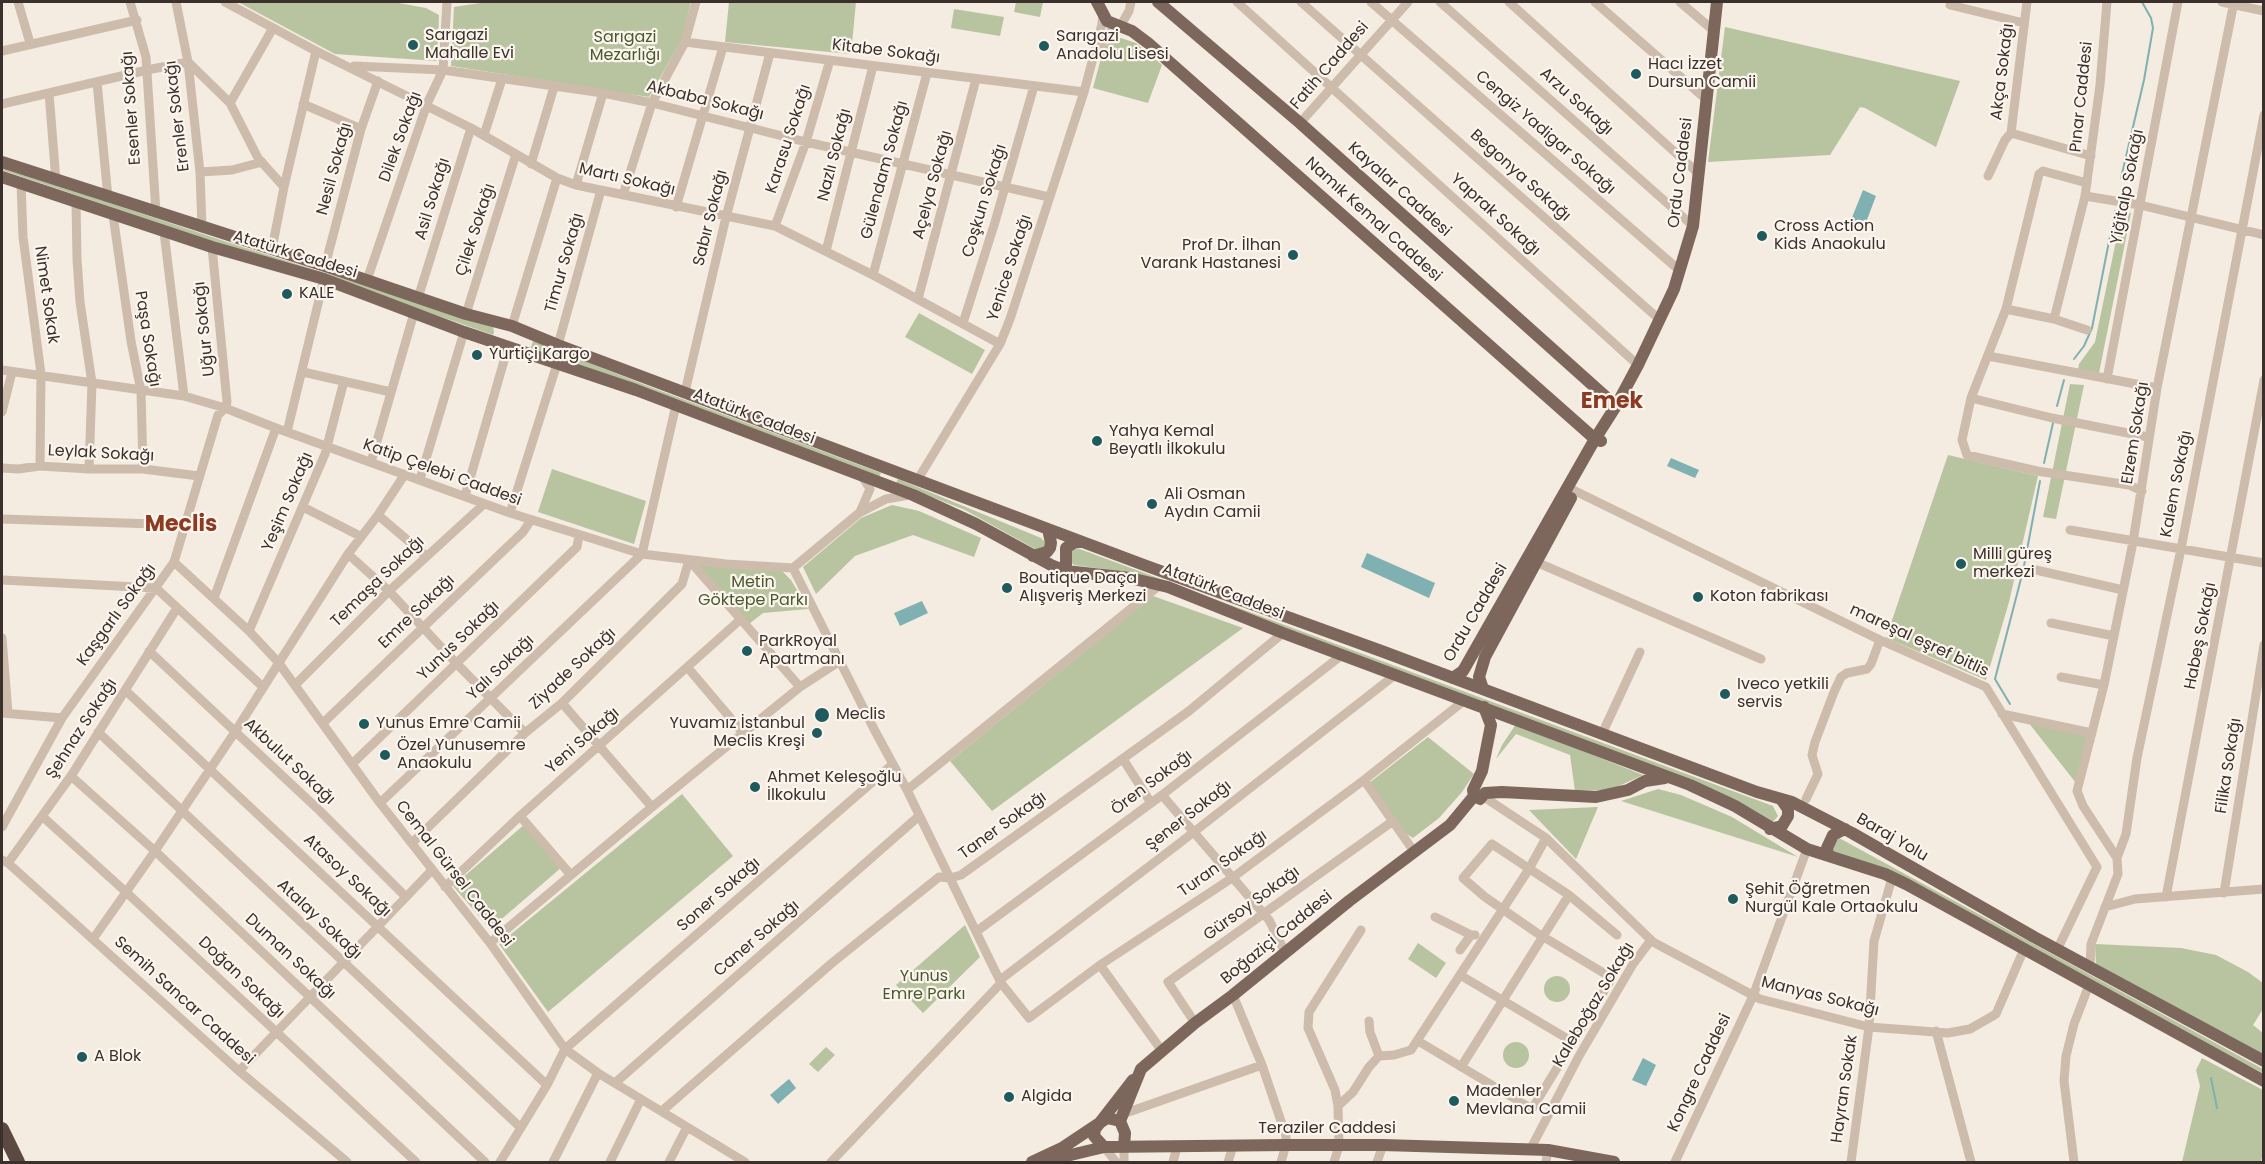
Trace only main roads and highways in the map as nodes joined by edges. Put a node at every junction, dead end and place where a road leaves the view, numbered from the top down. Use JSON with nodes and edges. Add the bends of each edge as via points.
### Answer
{"nodes":[{"id":1,"x":1158,"y":2,"type":"edge"},
{"id":2,"x":1717,"y":2,"type":"edge"},
{"id":3,"x":1101,"y":5,"type":"edge"},
{"id":4,"x":2,"y":162,"type":"edge"},
{"id":5,"x":2,"y":177,"type":"edge"},
{"id":6,"x":498,"y":322,"type":"junction"},
{"id":7,"x":530,"y":332,"type":"junction"},
{"id":8,"x":494,"y":342,"type":"junction"},
{"id":9,"x":524,"y":352,"type":"junction"},
{"id":10,"x":1616,"y":406,"type":"junction"},
{"id":11,"x":1599,"y":440,"type":"junction"},
{"id":12,"x":1571,"y":489,"type":"junction"},
{"id":13,"x":1048,"y":529,"type":"junction"},
{"id":14,"x":1084,"y":542,"type":"junction"},
{"id":15,"x":1033,"y":556,"type":"junction"},
{"id":16,"x":1066,"y":570,"type":"junction"},
{"id":17,"x":1453,"y":678,"type":"junction"},
{"id":18,"x":1483,"y":689,"type":"junction"},
{"id":19,"x":1484,"y":707,"type":"junction"},
{"id":20,"x":1670,"y":778,"type":"junction"},
{"id":21,"x":1480,"y":793,"type":"junction"},
{"id":22,"x":1781,"y":799,"type":"junction"},
{"id":23,"x":1770,"y":829,"type":"junction"},
{"id":24,"x":1845,"y":829,"type":"junction"},
{"id":25,"x":1828,"y":855,"type":"junction"},
{"id":26,"x":2264,"y":1061,"type":"edge"},
{"id":27,"x":1141,"y":1070,"type":"junction"},
{"id":28,"x":2264,"y":1081,"type":"edge"},
{"id":29,"x":1121,"y":1117,"type":"junction"},
{"id":30,"x":1098,"y":1123,"type":"junction"},
{"id":31,"x":2,"y":1129,"type":"edge"},
{"id":32,"x":1104,"y":1147,"type":"junction"},
{"id":33,"x":1124,"y":1148,"type":"junction"},
{"id":34,"x":1547,"y":1156,"type":"edge"},
{"id":35,"x":18,"y":1162,"type":"edge"},
{"id":36,"x":1032,"y":1162,"type":"edge"},
{"id":37,"x":1041,"y":1162,"type":"edge"},
{"id":38,"x":1607,"y":1162,"type":"edge"}],
"edges":[{"from":1,"to":10,"type":"main road","name":"Kayalar Caddesi","via":[[1300,123]]},
{"from":2,"to":10,"type":"main road","name":"Ordu Caddesi","via":[[1693,226],[1674,289]]},
{"from":3,"to":11,"type":"main road","name":"Namık Kemal Caddesi","via":[[1107,21],[1132,31],[1174,66]]},
{"from":4,"to":6,"type":"main road","name":"Atatürk Caddesi"},
{"from":5,"to":8,"type":"main road","name":"Atatürk Caddesi","via":[[212,248],[324,279]]},
{"from":6,"to":7,"type":"main road","name":"Atatürk Caddesi"},
{"from":6,"to":8,"type":"main road","via":[[502,334]]},
{"from":7,"to":9,"type":"main road","via":[[522,340]]},
{"from":7,"to":13,"type":"main road","name":"Atatürk Caddesi"},
{"from":8,"to":9,"type":"main road","name":"Atatürk Caddesi"},
{"from":9,"to":15,"type":"main road","name":"Atatürk Caddesi","via":[[913,495]]},
{"from":10,"to":11,"type":"main road","name":"Ordu Caddesi"},
{"from":11,"to":12,"type":"main road","name":"Ordu Caddesi"},
{"from":12,"to":17,"type":"main road","name":"Ordu Caddesi","via":[[1463,671]]},
{"from":12,"to":18,"type":"main road","name":"Ordu Caddesi","via":[[1485,657],[1479,676]]},
{"from":13,"to":14,"type":"main road","name":"Atatürk Caddesi"},
{"from":13,"to":15,"type":"main road","via":[[1050,548]]},
{"from":14,"to":16,"type":"main road","via":[[1066,548]]},
{"from":14,"to":17,"type":"main road","name":"Atatürk Caddesi"},
{"from":15,"to":16,"type":"main road","name":"Atatürk Caddesi"},
{"from":16,"to":19,"type":"main road","name":"Atatürk Caddesi","via":[[1160,585]]},
{"from":17,"to":18,"type":"main road","name":"Atatürk Caddesi"},
{"from":18,"to":22,"type":"main road","name":"Baraj Yolu"},
{"from":19,"to":20,"type":"main road","name":"Baraj Yolu"},
{"from":19,"to":21,"type":"main road","via":[[1491,725]]},
{"from":20,"to":21,"type":"main road","via":[[1646,781],[1628,790],[1596,797]]},
{"from":20,"to":23,"type":"main road","name":"Baraj Yolu","via":[[1734,806]]},
{"from":21,"to":27,"type":"main road","name":"Boğaziçi Caddesi","via":[[1450,825],[1195,1023]]},
{"from":22,"to":23,"type":"main road","via":[[1788,816],[1782,826]]},
{"from":22,"to":24,"type":"main road","name":"Baraj Yolu"},
{"from":23,"to":25,"type":"main road","name":"Baraj Yolu","via":[[1807,849]]},
{"from":24,"to":25,"type":"main road","via":[[1833,835]]},
{"from":24,"to":26,"type":"main road","name":"Baraj Yolu","via":[[2057,950]]},
{"from":25,"to":28,"type":"main road","name":"Baraj Yolu","via":[[1892,878]]},
{"from":27,"to":29,"type":"main road","name":"Boğaziçi Caddesi"},
{"from":27,"to":30,"type":"main road"},
{"from":29,"to":30,"type":"main road"},
{"from":29,"to":33,"type":"main road"},
{"from":30,"to":32,"type":"main road","via":[[1094,1136]]},
{"from":30,"to":36,"type":"main road","via":[[1062,1148]]},
{"from":31,"to":35,"type":"highway"},
{"from":32,"to":33,"type":"main road","name":"Teraziler Caddesi"},
{"from":32,"to":37,"type":"main road","name":"Teraziler Caddesi"},
{"from":33,"to":34,"type":"main road","name":"Teraziler Caddesi","via":[[1383,1145],[1530,1150]]},
{"from":34,"to":38,"type":"main road","name":"Teraziler Caddesi"}]}
